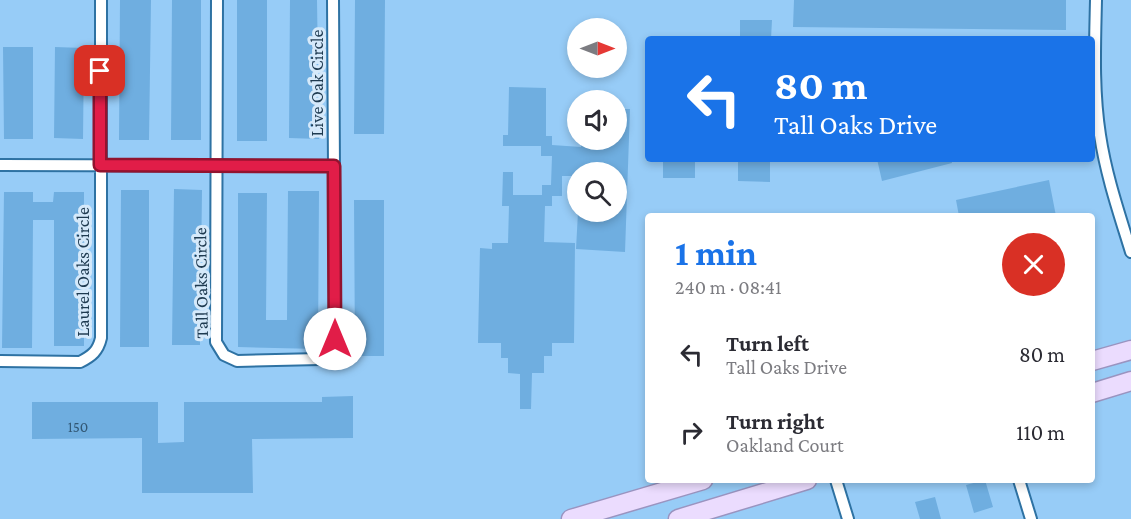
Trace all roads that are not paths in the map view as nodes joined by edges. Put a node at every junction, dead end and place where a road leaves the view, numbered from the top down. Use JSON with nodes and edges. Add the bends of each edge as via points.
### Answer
{"nodes":[{"id":1,"x":101,"y":0,"type":"edge"},
{"id":2,"x":218,"y":0,"type":"edge"},
{"id":3,"x":333,"y":0,"type":"edge"},
{"id":4,"x":1096,"y":0,"type":"edge"},
{"id":5,"x":0,"y":165,"type":"edge"},
{"id":6,"x":100,"y":165,"type":"junction"},
{"id":7,"x":216,"y":165,"type":"junction"},
{"id":8,"x":334,"y":166,"type":"junction"},
{"id":9,"x":1131,"y":252,"type":"edge"},
{"id":10,"x":1131,"y":350,"type":"edge"},
{"id":11,"x":0,"y":361,"type":"edge"},
{"id":12,"x":1095,"y":361,"type":"edge"},
{"id":13,"x":1131,"y":381,"type":"edge"},
{"id":14,"x":1095,"y":392,"type":"edge"},
{"id":15,"x":693,"y":483,"type":"edge"},
{"id":16,"x":791,"y":483,"type":"edge"},
{"id":17,"x":837,"y":483,"type":"edge"},
{"id":18,"x":1020,"y":483,"type":"edge"},
{"id":19,"x":702,"y":516,"type":"edge"},
{"id":20,"x":571,"y":519,"type":"edge"},
{"id":21,"x":678,"y":519,"type":"edge"},
{"id":22,"x":848,"y":519,"type":"edge"},
{"id":23,"x":1031,"y":519,"type":"edge"}],
"edges":[{"from":1,"to":6,"type":"street"},
{"from":2,"to":7,"type":"street"},
{"from":3,"to":8,"type":"street","name":"Live Oak Circle"},
{"from":4,"to":9,"type":"street","via":[[1095,79],[1100,136]]},
{"from":5,"to":6,"type":"street"},
{"from":6,"to":7,"type":"street"},
{"from":6,"to":11,"type":"street","name":"Laurel Oaks Circle","via":[[98,349],[80,362]]},
{"from":7,"to":8,"type":"street"},
{"from":7,"to":8,"type":"street","name":"Tall Oaks Circle","via":[[216,342],[224,355],[237,361],[320,359],[330,351],[335,339]]},
{"from":10,"to":12,"type":"main road"},
{"from":13,"to":14,"type":"main road"},
{"from":15,"to":20,"type":"main road"},
{"from":16,"to":19,"type":"main road"},
{"from":17,"to":22,"type":"street"},
{"from":18,"to":23,"type":"street"},
{"from":19,"to":21,"type":"main road"}]}
